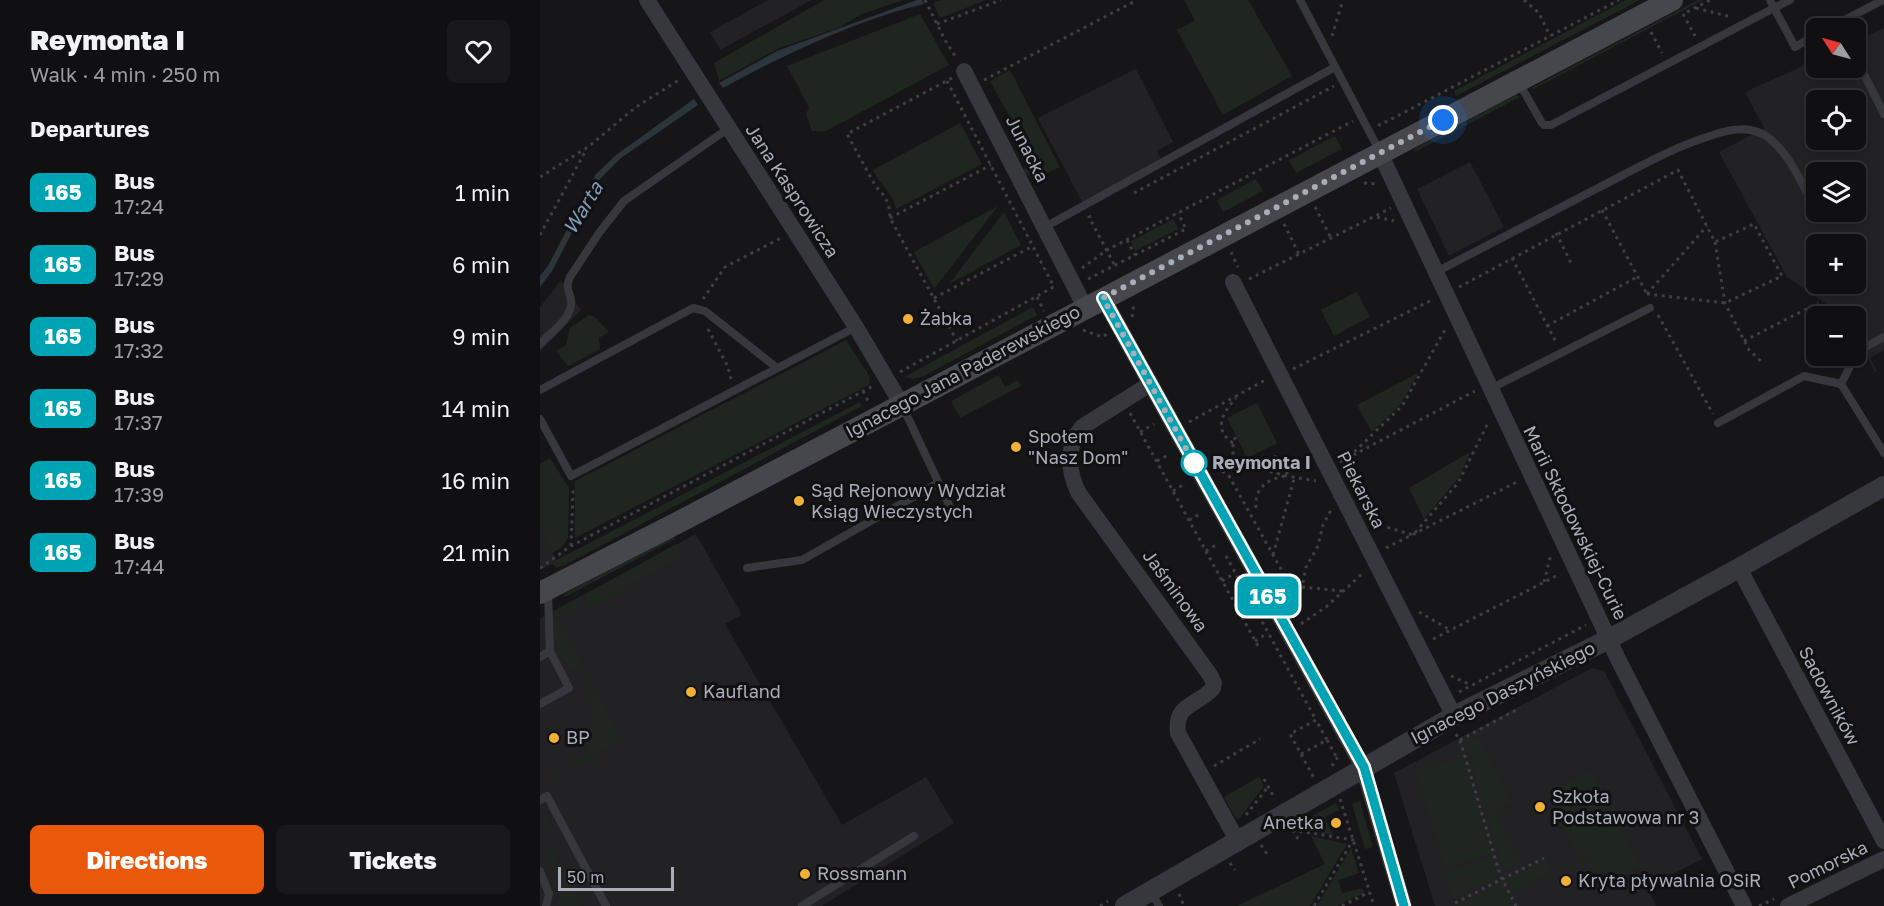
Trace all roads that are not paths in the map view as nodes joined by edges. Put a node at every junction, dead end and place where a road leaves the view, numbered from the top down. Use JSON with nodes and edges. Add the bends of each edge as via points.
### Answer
{"nodes":[{"id":1,"x":647,"y":0,"type":"edge"},
{"id":2,"x":1299,"y":0,"type":"edge"},
{"id":3,"x":1790,"y":0,"type":"edge"},
{"id":4,"x":1883,"y":0,"type":"edge"},
{"id":5,"x":1772,"y":4,"type":"edge"},
{"id":6,"x":1678,"y":7,"type":"edge"},
{"id":7,"x":1848,"y":18,"type":"edge"},
{"id":8,"x":1806,"y":41,"type":"edge"},
{"id":9,"x":1335,"y":67,"type":"junction"},
{"id":10,"x":968,"y":78,"type":"road end"},
{"id":11,"x":1866,"y":78,"type":"edge"},
{"id":12,"x":1518,"y":81,"type":"junction"},
{"id":13,"x":1884,"y":114,"type":"edge"},
{"id":14,"x":729,"y":128,"type":"junction"},
{"id":15,"x":1380,"y":153,"type":"junction"},
{"id":16,"x":1806,"y":193,"type":"edge"},
{"id":17,"x":1045,"y":227,"type":"junction"},
{"id":18,"x":1436,"y":272,"type":"junction"},
{"id":19,"x":1239,"y":282,"type":"road end"},
{"id":20,"x":1094,"y":303,"type":"junction"},
{"id":21,"x":1652,"y":305,"type":"road end"},
{"id":22,"x":856,"y":327,"type":"junction"},
{"id":23,"x":1884,"y":337,"type":"edge"},
{"id":24,"x":540,"y":344,"type":"edge"},
{"id":25,"x":777,"y":368,"type":"junction"},
{"id":26,"x":1150,"y":384,"type":"junction"},
{"id":27,"x":1841,"y":384,"type":"junction"},
{"id":28,"x":1484,"y":389,"type":"junction"},
{"id":29,"x":540,"y":390,"type":"edge"},
{"id":30,"x":902,"y":405,"type":"junction"},
{"id":31,"x":540,"y":419,"type":"edge"},
{"id":32,"x":1718,"y":423,"type":"road end"},
{"id":33,"x":1884,"y":453,"type":"edge"},
{"id":34,"x":938,"y":483,"type":"junction"},
{"id":35,"x":1884,"y":486,"type":"edge"},
{"id":36,"x":950,"y":507,"type":"dead end"},
{"id":37,"x":747,"y":568,"type":"dead end"},
{"id":38,"x":1739,"y":568,"type":"junction"},
{"id":39,"x":544,"y":591,"type":"edge"},
{"id":40,"x":1609,"y":639,"type":"junction"},
{"id":41,"x":550,"y":651,"type":"junction"},
{"id":42,"x":540,"y":657,"type":"edge"},
{"id":43,"x":540,"y":704,"type":"edge"},
{"id":44,"x":1452,"y":716,"type":"junction"},
{"id":45,"x":1364,"y":767,"type":"junction"},
{"id":46,"x":540,"y":800,"type":"edge"},
{"id":47,"x":1239,"y":831,"type":"junction"},
{"id":48,"x":914,"y":836,"type":"dead end"},
{"id":49,"x":1884,"y":841,"type":"edge"},
{"id":50,"x":1884,"y":859,"type":"edge"},
{"id":51,"x":540,"y":871,"type":"edge"},
{"id":52,"x":1155,"y":899,"type":"edge"},
{"id":53,"x":1819,"y":899,"type":"edge"},
{"id":54,"x":546,"y":906,"type":"edge"},
{"id":55,"x":606,"y":906,"type":"edge"},
{"id":56,"x":802,"y":906,"type":"edge"},
{"id":57,"x":1125,"y":906,"type":"edge"},
{"id":58,"x":1404,"y":906,"type":"edge"},
{"id":59,"x":1744,"y":906,"type":"edge"},
{"id":60,"x":1788,"y":906,"type":"edge"}],
"edges":[{"from":1,"to":14,"type":"street","name":"Jana Kasprowicza","via":[[691,79]]},
{"from":2,"to":9,"type":"lane"},
{"from":3,"to":5,"type":"lane"},
{"from":4,"to":7,"type":"lane"},
{"from":5,"to":8,"type":"lane","via":[[1795,47]]},
{"from":5,"to":12,"type":"lane","via":[[1749,21],[1547,126]]},
{"from":6,"to":12,"type":"main road","name":"Ignacego Jana Paderewskiego"},
{"from":9,"to":15,"type":"lane"},
{"from":9,"to":17,"type":"lane"},
{"from":10,"to":17,"type":"street","name":"Junacka"},
{"from":11,"to":13,"type":"lane"},
{"from":12,"to":15,"type":"main road","name":"Ignacego Jana Paderewskiego"},
{"from":14,"to":22,"type":"street","name":"Jana Kasprowicza"},
{"from":14,"to":24,"type":"lane","via":[[643,186],[617,209],[570,276],[566,287],[571,304],[568,314]]},
{"from":15,"to":18,"type":"street","name":"Marii Skłodowskiej-Curie"},
{"from":15,"to":20,"type":"main road","name":"Ignacego Jana Paderewskiego"},
{"from":16,"to":18,"type":"lane","via":[[1779,147],[1751,130],[1730,131],[1640,166]]},
{"from":17,"to":20,"type":"street","name":"Junacka","via":[[1070,278]]},
{"from":18,"to":28,"type":"street","name":"Marii Skłodowskiej-Curie"},
{"from":19,"to":44,"type":"street","name":"Piekarska"},
{"from":20,"to":26,"type":"street","name":"Junacka"},
{"from":20,"to":30,"type":"main road","name":"Ignacego Jana Paderewskiego"},
{"from":21,"to":28,"type":"lane"},
{"from":22,"to":25,"type":"lane"},
{"from":22,"to":30,"type":"street","name":"Jana Kasprowicza"},
{"from":23,"to":27,"type":"lane","via":[[1858,351]]},
{"from":25,"to":29,"type":"lane","via":[[700,309],[693,308]]},
{"from":25,"to":31,"type":"lane","via":[[571,476]]},
{"from":26,"to":45,"type":"street","name":"Junacka"},
{"from":26,"to":47,"type":"street","name":"Jaśminowa","via":[[1082,427],[1071,444],[1072,480],[1214,683],[1213,688],[1181,712],[1178,733]]},
{"from":27,"to":32,"type":"lane","via":[[1804,376]]},
{"from":27,"to":33,"type":"lane"},
{"from":28,"to":40,"type":"street","name":"Marii Skłodowskiej-Curie"},
{"from":30,"to":34,"type":"lane"},
{"from":30,"to":39,"type":"main road","name":"Ignacego Jana Paderewskiego"},
{"from":34,"to":36,"type":"lane"},
{"from":34,"to":37,"type":"lane","via":[[802,560]]},
{"from":35,"to":38,"type":"street","name":"Ignacego Daszyńskiego"},
{"from":38,"to":40,"type":"street","name":"Ignacego Daszyńskiego"},
{"from":38,"to":49,"type":"street","name":"Sadowników"},
{"from":39,"to":41,"type":"lane"},
{"from":40,"to":44,"type":"street","name":"Ignacego Daszyńskiego"},
{"from":40,"to":59,"type":"street","name":"Marii Skłodowskiej-Curie"},
{"from":41,"to":42,"type":"lane"},
{"from":41,"to":43,"type":"lane","via":[[569,688]]},
{"from":44,"to":45,"type":"street","name":"Ignacego Daszyńskiego"},
{"from":45,"to":47,"type":"street","name":"Ignacego Daszyńskiego"},
{"from":45,"to":58,"type":"street","name":"Junacka"},
{"from":46,"to":55,"type":"lane","via":[[547,796]]},
{"from":47,"to":52,"type":"street","name":"Ignacego Daszyńskiego"},
{"from":48,"to":56,"type":"lane"},
{"from":50,"to":53,"type":"street","name":"Pomorska"},
{"from":51,"to":54,"type":"lane","via":[[549,894]]},
{"from":52,"to":57,"type":"street","name":"Ignacego Daszyńskiego"},
{"from":53,"to":60,"type":"street","name":"Pomorska"}]}
